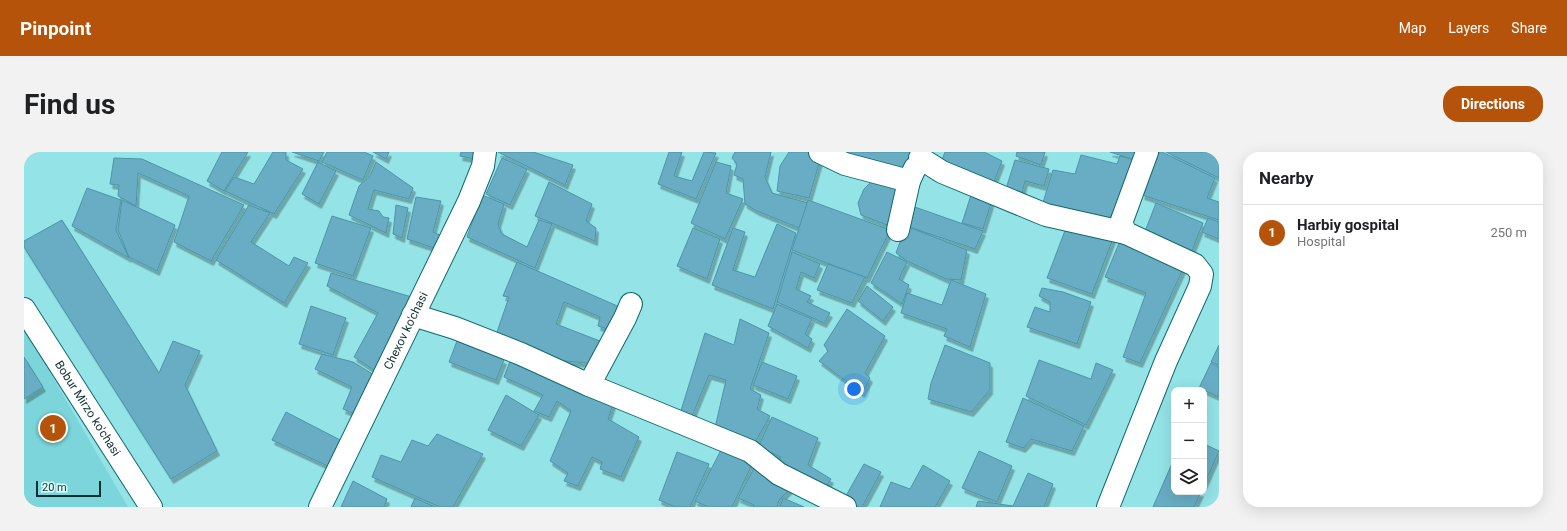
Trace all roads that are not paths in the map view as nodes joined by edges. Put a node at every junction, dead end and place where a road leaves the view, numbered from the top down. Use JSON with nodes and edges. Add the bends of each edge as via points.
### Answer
{"nodes":[{"id":1,"x":485,"y":152,"type":"edge"},
{"id":2,"x":820,"y":152,"type":"edge"},
{"id":3,"x":1147,"y":152,"type":"edge"},
{"id":4,"x":921,"y":155,"type":"edge"},
{"id":5,"x":909,"y":182,"type":"junction"},
{"id":6,"x":898,"y":230,"type":"dead end"},
{"id":7,"x":1126,"y":233,"type":"junction"},
{"id":8,"x":631,"y":304,"type":"dead end"},
{"id":9,"x":24,"y":310,"type":"edge"},
{"id":10,"x":413,"y":315,"type":"junction"},
{"id":11,"x":589,"y":385,"type":"junction"},
{"id":12,"x":151,"y":507,"type":"edge"},
{"id":13,"x":320,"y":507,"type":"edge"},
{"id":14,"x":845,"y":507,"type":"edge"},
{"id":15,"x":1108,"y":507,"type":"edge"}],
"edges":[{"from":1,"to":10,"type":"street","name":"Chexov ko'chasi","via":[[483,166],[469,200]]},
{"from":2,"to":5,"type":"street","via":[[845,164]]},
{"from":3,"to":7,"type":"street","via":[[1121,223]]},
{"from":4,"to":5,"type":"street"},
{"from":4,"to":7,"type":"street","via":[[942,172],[1046,215]]},
{"from":5,"to":6,"type":"street"},
{"from":7,"to":15,"type":"street","via":[[1195,265],[1202,274],[1200,286],[1166,361]]},
{"from":8,"to":11,"type":"street","via":[[626,318]]},
{"from":9,"to":12,"type":"street","name":"Bobur Mirzo ko'chasi"},
{"from":10,"to":11,"type":"street","via":[[522,354]]},
{"from":10,"to":13,"type":"street","name":"Chexov ko'chasi"},
{"from":11,"to":14,"type":"street","via":[[750,451],[780,474]]}]}
